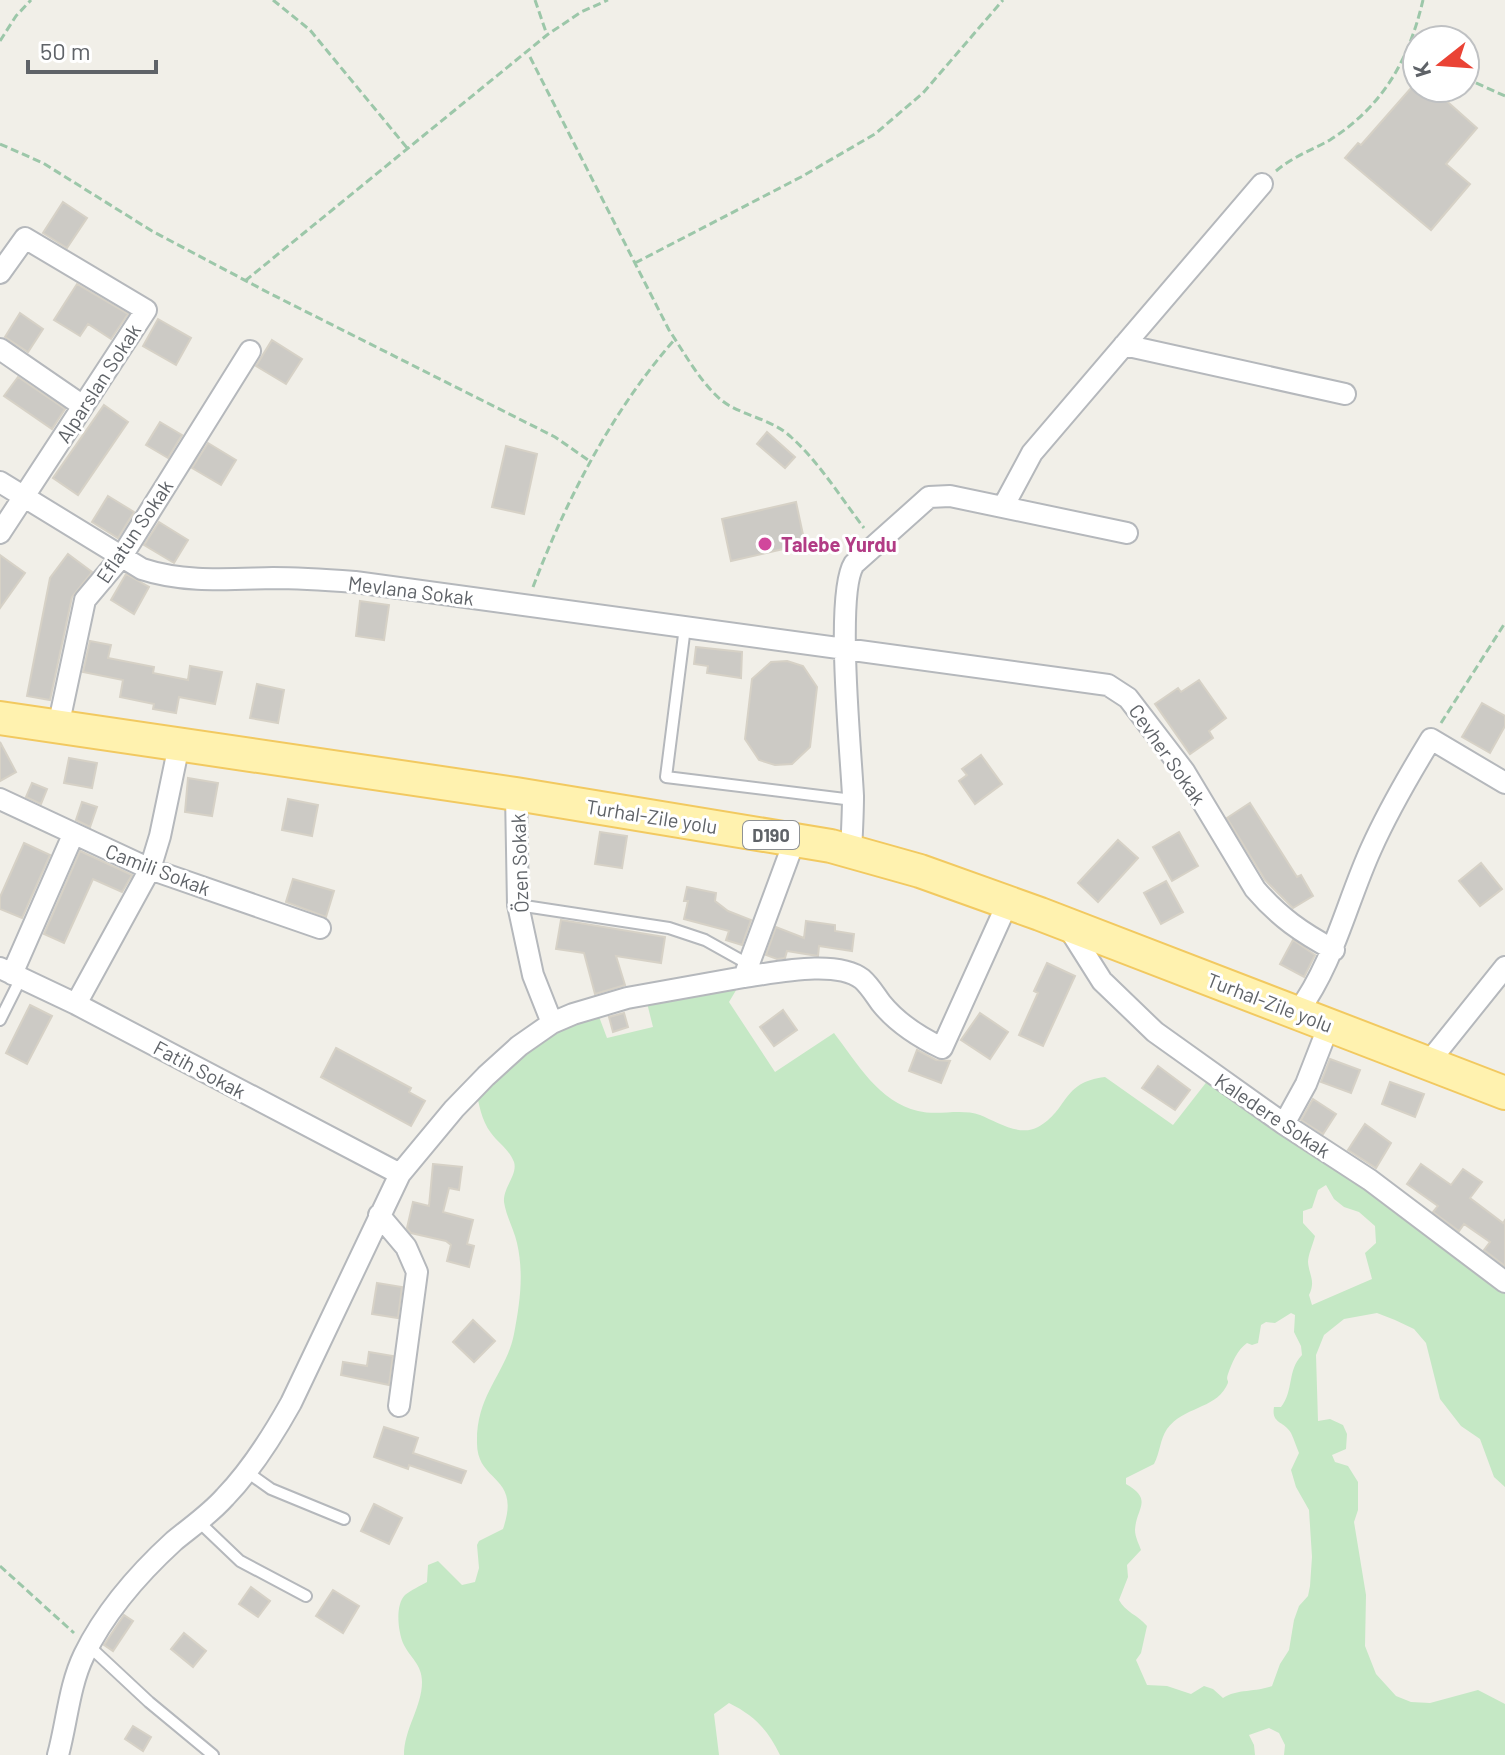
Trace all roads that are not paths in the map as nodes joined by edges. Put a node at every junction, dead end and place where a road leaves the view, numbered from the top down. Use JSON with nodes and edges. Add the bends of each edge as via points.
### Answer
{"nodes":[{"id":1,"x":1262,"y":184,"type":"road end"},
{"id":2,"x":0,"y":273,"type":"edge"},
{"id":3,"x":1124,"y":345,"type":"junction"},
{"id":4,"x":0,"y":349,"type":"edge"},
{"id":5,"x":250,"y":351,"type":"dead end"},
{"id":6,"x":1345,"y":394,"type":"dead end"},
{"id":7,"x":83,"y":406,"type":"junction"},
{"id":8,"x":0,"y":482,"type":"edge"},
{"id":9,"x":23,"y":498,"type":"junction"},
{"id":10,"x":1003,"y":507,"type":"junction"},
{"id":11,"x":0,"y":533,"type":"edge"},
{"id":12,"x":1127,"y":533,"type":"dead end"},
{"id":13,"x":122,"y":556,"type":"junction"},
{"id":14,"x":685,"y":627,"type":"junction"},
{"id":15,"x":846,"y":649,"type":"junction"},
{"id":16,"x":0,"y":718,"type":"edge"},
{"id":17,"x":58,"y":727,"type":"junction"},
{"id":18,"x":179,"y":745,"type":"junction"},
{"id":19,"x":1505,"y":783,"type":"edge"},
{"id":20,"x":516,"y":794,"type":"junction"},
{"id":21,"x":0,"y":799,"type":"edge"},
{"id":22,"x":853,"y":800,"type":"junction"},
{"id":23,"x":73,"y":835,"type":"junction"},
{"id":24,"x":795,"y":839,"type":"junction"},
{"id":25,"x":851,"y":851,"type":"junction"},
{"id":26,"x":150,"y":869,"type":"junction"},
{"id":27,"x":1008,"y":902,"type":"junction"},
{"id":28,"x":518,"y":905,"type":"junction"},
{"id":29,"x":1066,"y":924,"type":"junction"},
{"id":30,"x":320,"y":928,"type":"dead end"},
{"id":31,"x":1334,"y":950,"type":"junction"},
{"id":32,"x":1505,"y":967,"type":"edge"},
{"id":33,"x":746,"y":971,"type":"junction"},
{"id":34,"x":11,"y":973,"type":"edge"},
{"id":35,"x":76,"y":1004,"type":"junction"},
{"id":36,"x":1297,"y":1013,"type":"junction"},
{"id":37,"x":0,"y":1020,"type":"edge"},
{"id":38,"x":552,"y":1023,"type":"junction"},
{"id":39,"x":1329,"y":1025,"type":"junction"},
{"id":40,"x":1428,"y":1063,"type":"junction"},
{"id":41,"x":1505,"y":1093,"type":"edge"},
{"id":42,"x":1284,"y":1124,"type":"junction"},
{"id":43,"x":400,"y":1174,"type":"junction"},
{"id":44,"x":379,"y":1215,"type":"junction"},
{"id":45,"x":1505,"y":1282,"type":"edge"},
{"id":46,"x":399,"y":1406,"type":"dead end"},
{"id":47,"x":247,"y":1472,"type":"junction"},
{"id":48,"x":344,"y":1519,"type":"dead end"},
{"id":49,"x":198,"y":1521,"type":"junction"},
{"id":50,"x":306,"y":1596,"type":"dead end"},
{"id":51,"x":89,"y":1646,"type":"junction"},
{"id":52,"x":58,"y":1755,"type":"edge"},
{"id":53,"x":213,"y":1755,"type":"edge"}],
"edges":[{"from":1,"to":3,"type":"street"},
{"from":2,"to":7,"type":"street","name":"Alparslan Sokak","via":[[25,238],[146,310]]},
{"from":3,"to":6,"type":"street"},
{"from":3,"to":10,"type":"street","via":[[1032,453]]},
{"from":4,"to":7,"type":"street"},
{"from":5,"to":13,"type":"street","name":"Eflatun Sokak"},
{"from":7,"to":9,"type":"street","name":"Alparslan Sokak"},
{"from":8,"to":9,"type":"street","name":"Mevlana Sokak"},
{"from":9,"to":11,"type":"street","name":"Alparslan Sokak"},
{"from":9,"to":13,"type":"street","name":"Mevlana Sokak"},
{"from":10,"to":12,"type":"street"},
{"from":10,"to":15,"type":"street","via":[[929,497],[854,564],[848,578]]},
{"from":13,"to":14,"type":"street","name":"Mevlana Sokak","via":[[142,569],[178,578],[310,578]]},
{"from":13,"to":17,"type":"street","name":"Eflatun Sokak","via":[[85,600]]},
{"from":14,"to":15,"type":"street","name":"Mevlana Sokak"},
{"from":14,"to":22,"type":"lane","via":[[666,777]]},
{"from":15,"to":22,"type":"street"},
{"from":15,"to":31,"type":"street","name":"Cevher Sokak","via":[[1092,681],[1118,690],[1184,771],[1255,889],[1283,919]]},
{"from":16,"to":17,"type":"main road","name":"Turhal-Zile yolu","number":"D190"},
{"from":17,"to":18,"type":"main road","name":"Turhal-Zile yolu","number":"D190"},
{"from":18,"to":20,"type":"main road","name":"Turhal-Zile yolu","number":"D190"},
{"from":18,"to":26,"type":"street"},
{"from":19,"to":31,"type":"street","via":[[1431,739],[1370,851]]},
{"from":20,"to":24,"type":"main road","name":"Turhal-Zile yolu","number":"D190"},
{"from":20,"to":28,"type":"street","name":"Özen Sokak"},
{"from":21,"to":23,"type":"street","name":"Camili Sokak"},
{"from":22,"to":25,"type":"street"},
{"from":23,"to":26,"type":"street","name":"Camili Sokak"},
{"from":23,"to":34,"type":"street"},
{"from":24,"to":25,"type":"main road","name":"Turhal-Zile yolu","number":"D190"},
{"from":24,"to":33,"type":"street"},
{"from":25,"to":27,"type":"main road","name":"Turhal-Zile yolu","number":"D190"},
{"from":26,"to":30,"type":"street","name":"Camili Sokak"},
{"from":26,"to":35,"type":"street"},
{"from":27,"to":29,"type":"main road","name":"Turhal-Zile yolu","number":"D190"},
{"from":27,"to":33,"type":"street","via":[[942,1048],[899,1021],[851,973]]},
{"from":28,"to":33,"type":"lane","via":[[669,928],[705,940]]},
{"from":28,"to":38,"type":"street","name":"Özen Sokak","via":[[533,975]]},
{"from":29,"to":36,"type":"main road","name":"Turhal-Zile yolu","number":"D190"},
{"from":29,"to":42,"type":"street","name":"Kaledere Sokak","via":[[1121,1002],[1200,1067]]},
{"from":31,"to":36,"type":"street"},
{"from":32,"to":40,"type":"street"},
{"from":33,"to":38,"type":"street","via":[[595,1006]]},
{"from":34,"to":35,"type":"street","name":"Fatih Sokak"},
{"from":34,"to":37,"type":"lane"},
{"from":35,"to":43,"type":"street","name":"Fatih Sokak"},
{"from":36,"to":39,"type":"main road","name":"Turhal-Zile yolu","number":"D190"},
{"from":38,"to":43,"type":"street","via":[[486,1076]]},
{"from":39,"to":40,"type":"main road","name":"Turhal-Zile yolu","number":"D190"},
{"from":39,"to":42,"type":"street"},
{"from":40,"to":41,"type":"main road","name":"Turhal-Zile yolu","number":"D190"},
{"from":42,"to":45,"type":"street","name":"Kaledere Sokak","via":[[1370,1180]]},
{"from":43,"to":44,"type":"street"},
{"from":44,"to":46,"type":"street","via":[[406,1247],[417,1272]]},
{"from":44,"to":47,"type":"street","via":[[291,1403]]},
{"from":47,"to":48,"type":"lane","via":[[271,1489]]},
{"from":47,"to":49,"type":"street"},
{"from":49,"to":50,"type":"lane","via":[[240,1561]]},
{"from":49,"to":51,"type":"street","via":[[123,1595]]},
{"from":51,"to":52,"type":"street","via":[[74,1681]]},
{"from":51,"to":53,"type":"lane"}]}
